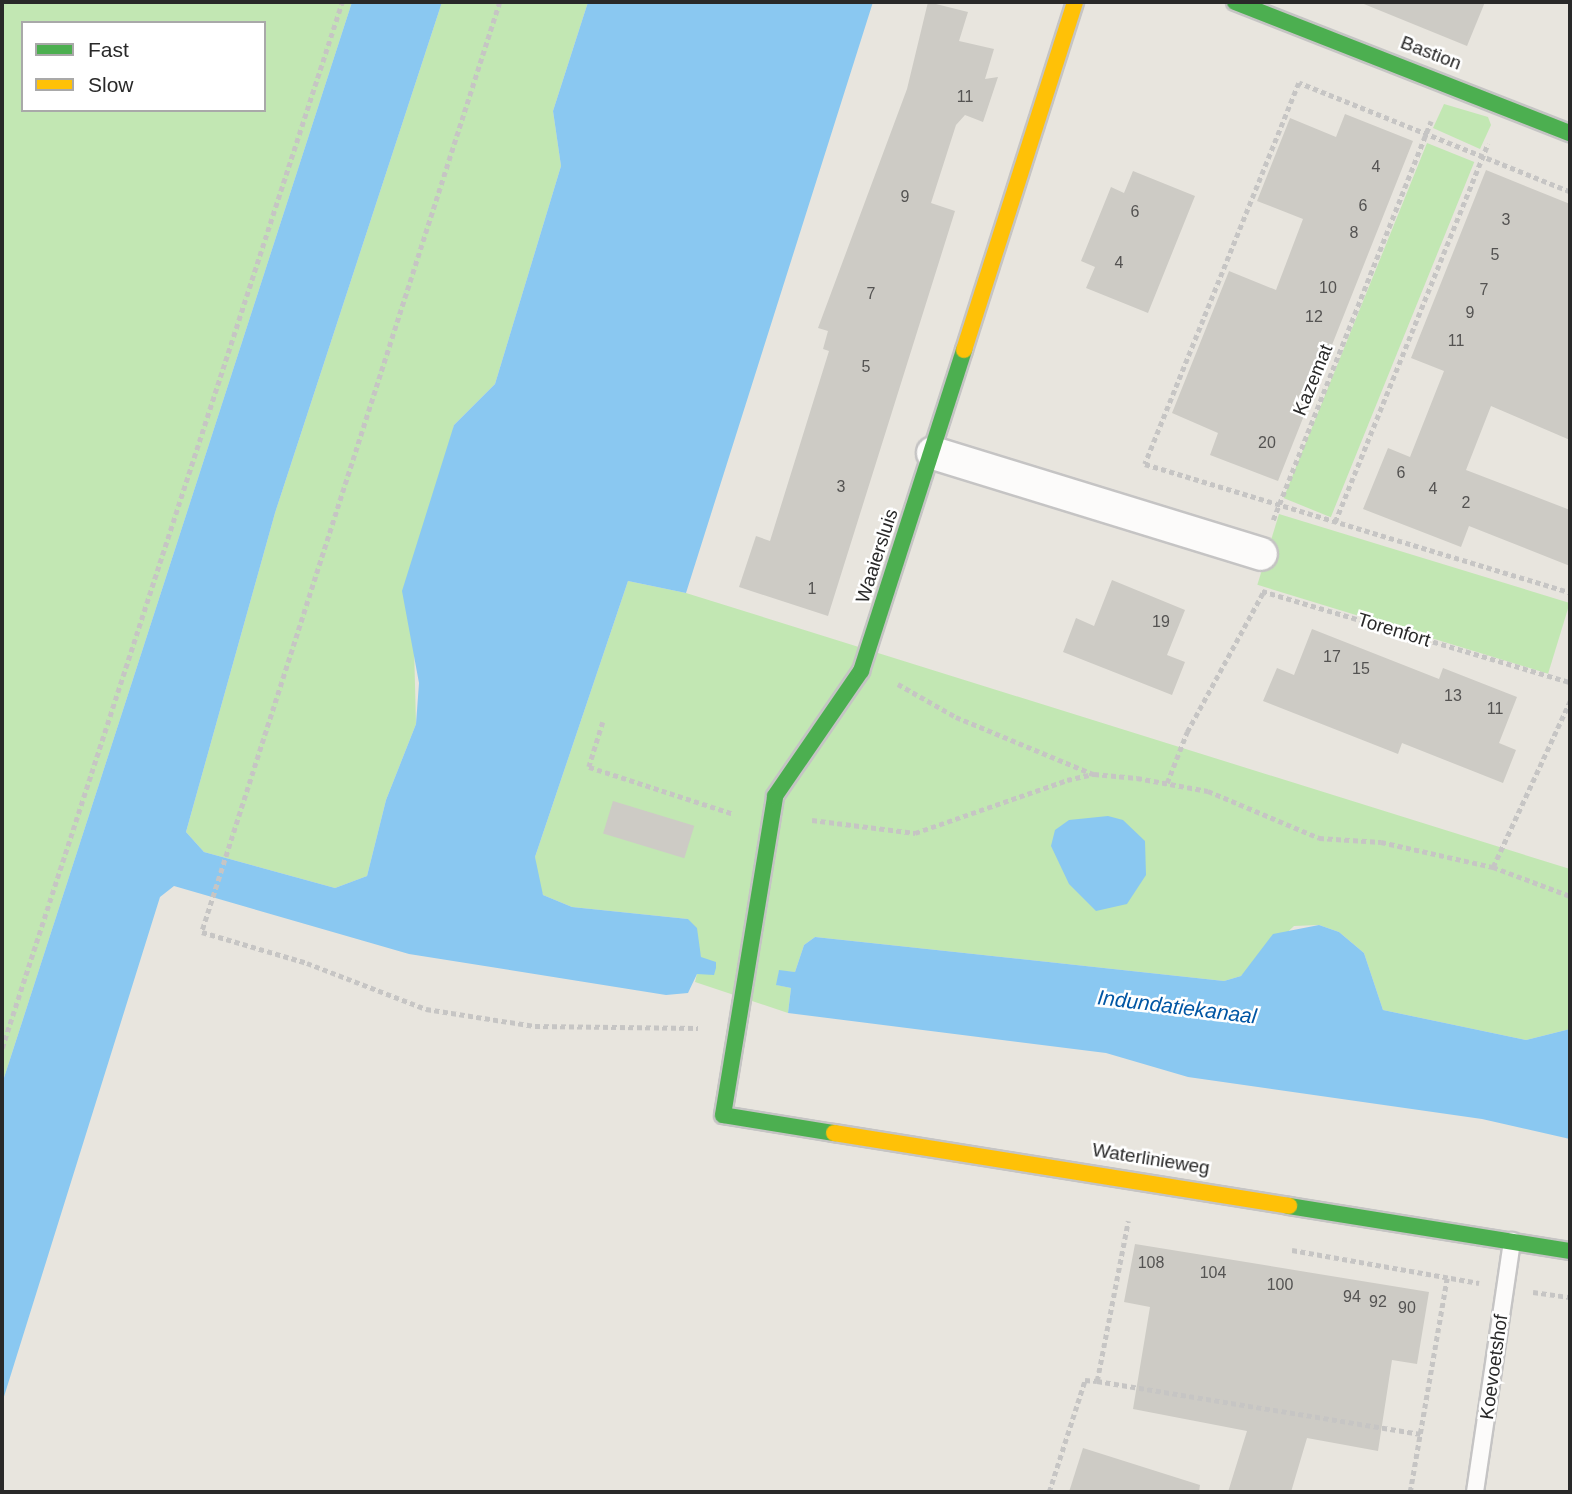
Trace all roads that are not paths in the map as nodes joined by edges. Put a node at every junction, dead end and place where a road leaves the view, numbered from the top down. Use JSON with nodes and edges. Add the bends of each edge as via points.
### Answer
{"nodes":[{"id":1,"x":1075,"y":2,"type":"edge"},
{"id":2,"x":1235,"y":2,"type":"edge"},
{"id":3,"x":1570,"y":133,"type":"edge"},
{"id":4,"x":933,"y":453,"type":"junction"},
{"id":5,"x":1261,"y":554,"type":"road end"},
{"id":6,"x":723,"y":1115,"type":"joint"},
{"id":7,"x":1512,"y":1241,"type":"junction"},
{"id":8,"x":1570,"y":1251,"type":"edge"},
{"id":9,"x":1475,"y":1492,"type":"edge"}],
"edges":[{"from":1,"to":4,"type":"street","name":"Waaiersluis"},
{"from":2,"to":3,"type":"street","name":"Bastion"},
{"from":4,"to":5,"type":"street"},
{"from":4,"to":6,"type":"street","name":"Waaiersluis","via":[[865,659],[775,796]]},
{"from":6,"to":7,"type":"street","name":"Waterlinieweg"},
{"from":7,"to":8,"type":"street","name":"Waterlinieweg"},
{"from":7,"to":9,"type":"lane","name":"Koevoetshof"}]}
